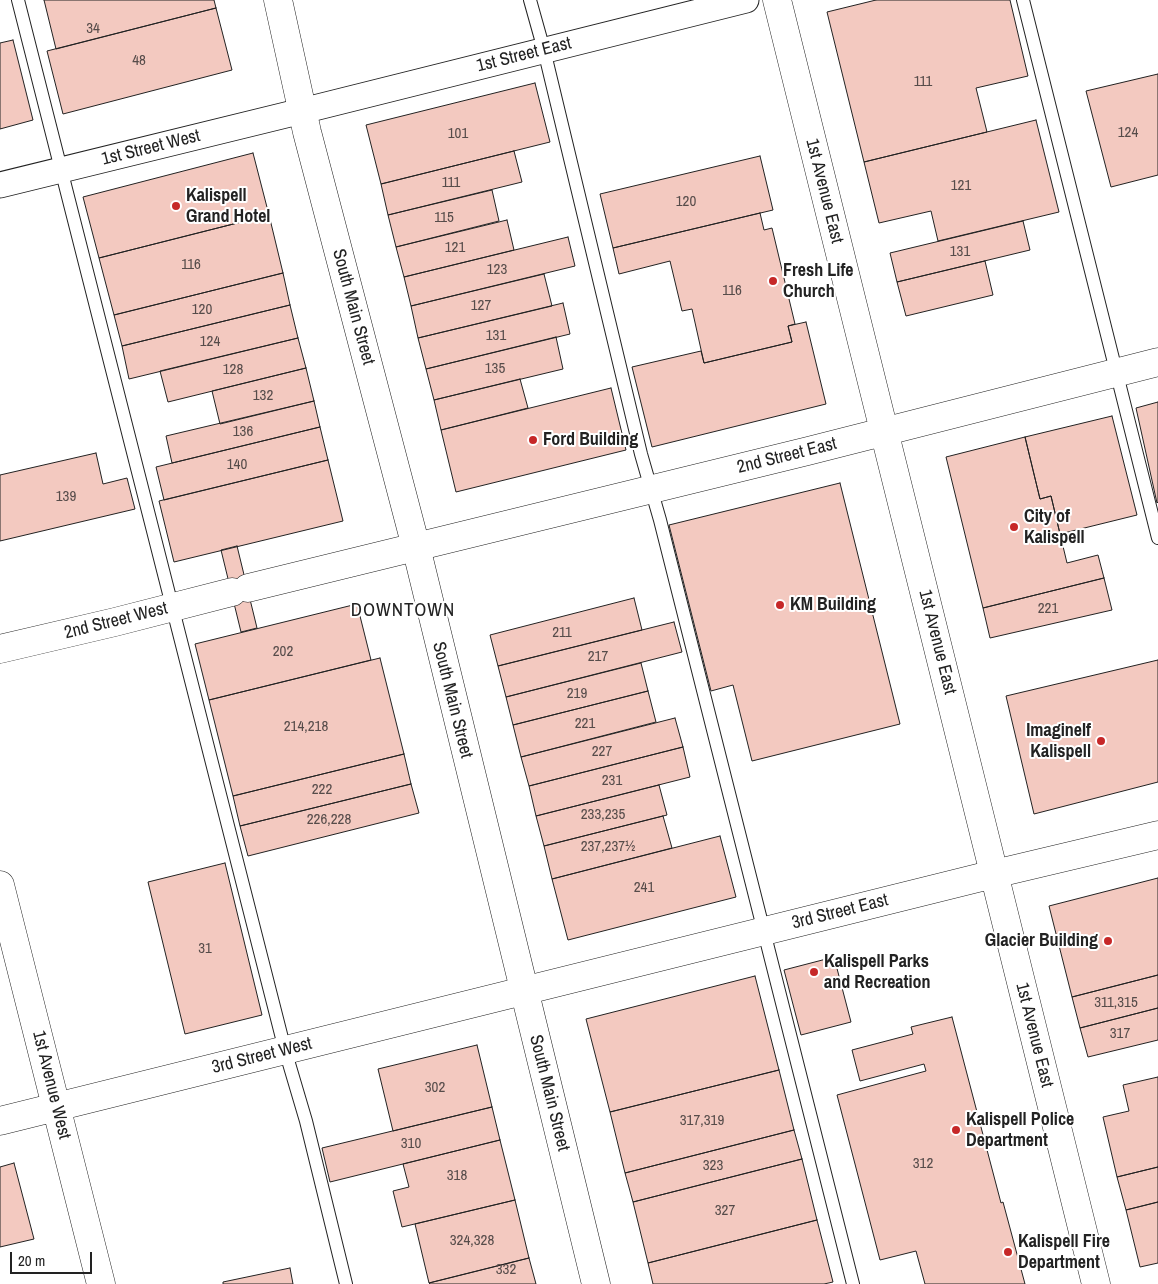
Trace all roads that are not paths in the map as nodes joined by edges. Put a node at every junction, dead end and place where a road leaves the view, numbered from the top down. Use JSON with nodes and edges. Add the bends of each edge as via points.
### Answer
{"nodes":[{"id":1,"x":18,"y":0,"type":"edge"},
{"id":2,"x":278,"y":0,"type":"edge"},
{"id":3,"x":530,"y":0,"type":"edge"},
{"id":4,"x":746,"y":0,"type":"edge"},
{"id":5,"x":777,"y":0,"type":"edge"},
{"id":6,"x":1023,"y":0,"type":"edge"},
{"id":7,"x":544,"y":50,"type":"junction"},
{"id":8,"x":302,"y":111,"type":"junction"},
{"id":9,"x":60,"y":170,"type":"junction"},
{"id":10,"x":0,"y":185,"type":"edge"},
{"id":11,"x":1158,"y":362,"type":"edge"},
{"id":12,"x":1116,"y":372,"type":"junction"},
{"id":13,"x":884,"y":431,"type":"junction"},
{"id":14,"x":651,"y":489,"type":"junction"},
{"id":15,"x":1158,"y":538,"type":"edge"},
{"id":16,"x":416,"y":546,"type":"junction"},
{"id":17,"x":172,"y":607,"type":"junction"},
{"id":18,"x":0,"y":649,"type":"edge"},
{"id":19,"x":1158,"y":835,"type":"edge"},
{"id":20,"x":994,"y":874,"type":"junction"},
{"id":21,"x":0,"y":885,"type":"edge"},
{"id":22,"x":765,"y":931,"type":"junction"},
{"id":23,"x":523,"y":990,"type":"junction"},
{"id":24,"x":285,"y":1050,"type":"junction"},
{"id":25,"x":56,"y":1107,"type":"junction"},
{"id":26,"x":0,"y":1121,"type":"edge"},
{"id":27,"x":101,"y":1284,"type":"edge"},
{"id":28,"x":346,"y":1284,"type":"edge"},
{"id":29,"x":596,"y":1284,"type":"edge"},
{"id":30,"x":853,"y":1284,"type":"edge"},
{"id":31,"x":1096,"y":1284,"type":"edge"}],
"edges":[{"from":1,"to":9,"type":"lane"},
{"from":2,"to":8,"type":"street","name":"South Main Street"},
{"from":3,"to":7,"type":"lane"},
{"from":4,"to":7,"type":"street","name":"1st Street East"},
{"from":5,"to":13,"type":"street","name":"1st Avenue East"},
{"from":6,"to":12,"type":"lane"},
{"from":7,"to":8,"type":"street","name":"1st Street East"},
{"from":7,"to":14,"type":"lane"},
{"from":8,"to":9,"type":"street","name":"1st Street West"},
{"from":8,"to":16,"type":"street","name":"South Main Street"},
{"from":9,"to":10,"type":"street","name":"1st Street West"},
{"from":9,"to":17,"type":"lane"},
{"from":11,"to":12,"type":"street","name":"2nd Street East"},
{"from":12,"to":13,"type":"street","name":"2nd Street East"},
{"from":12,"to":15,"type":"lane"},
{"from":13,"to":14,"type":"street","name":"2nd Street East"},
{"from":13,"to":20,"type":"street","name":"1st Avenue East"},
{"from":14,"to":16,"type":"street","name":"2nd Street East"},
{"from":14,"to":22,"type":"lane"},
{"from":16,"to":17,"type":"street","name":"2nd Street West"},
{"from":16,"to":23,"type":"street","name":"South Main Street"},
{"from":17,"to":18,"type":"street","name":"2nd Street West"},
{"from":17,"to":24,"type":"lane"},
{"from":19,"to":20,"type":"street","name":"3rd Street East"},
{"from":20,"to":22,"type":"street","name":"3rd Street East"},
{"from":20,"to":31,"type":"street","name":"1st Avenue East"},
{"from":21,"to":25,"type":"street","name":"1st Avenue West"},
{"from":22,"to":23,"type":"street","name":"3rd Street East"},
{"from":22,"to":30,"type":"lane"},
{"from":23,"to":24,"type":"street","name":"3rd Street West"},
{"from":23,"to":29,"type":"street","name":"South Main Street"},
{"from":24,"to":25,"type":"street","name":"3rd Street West"},
{"from":24,"to":28,"type":"lane"},
{"from":25,"to":26,"type":"street","name":"3rd Street West"},
{"from":25,"to":27,"type":"street","name":"1st Avenue West"}]}
